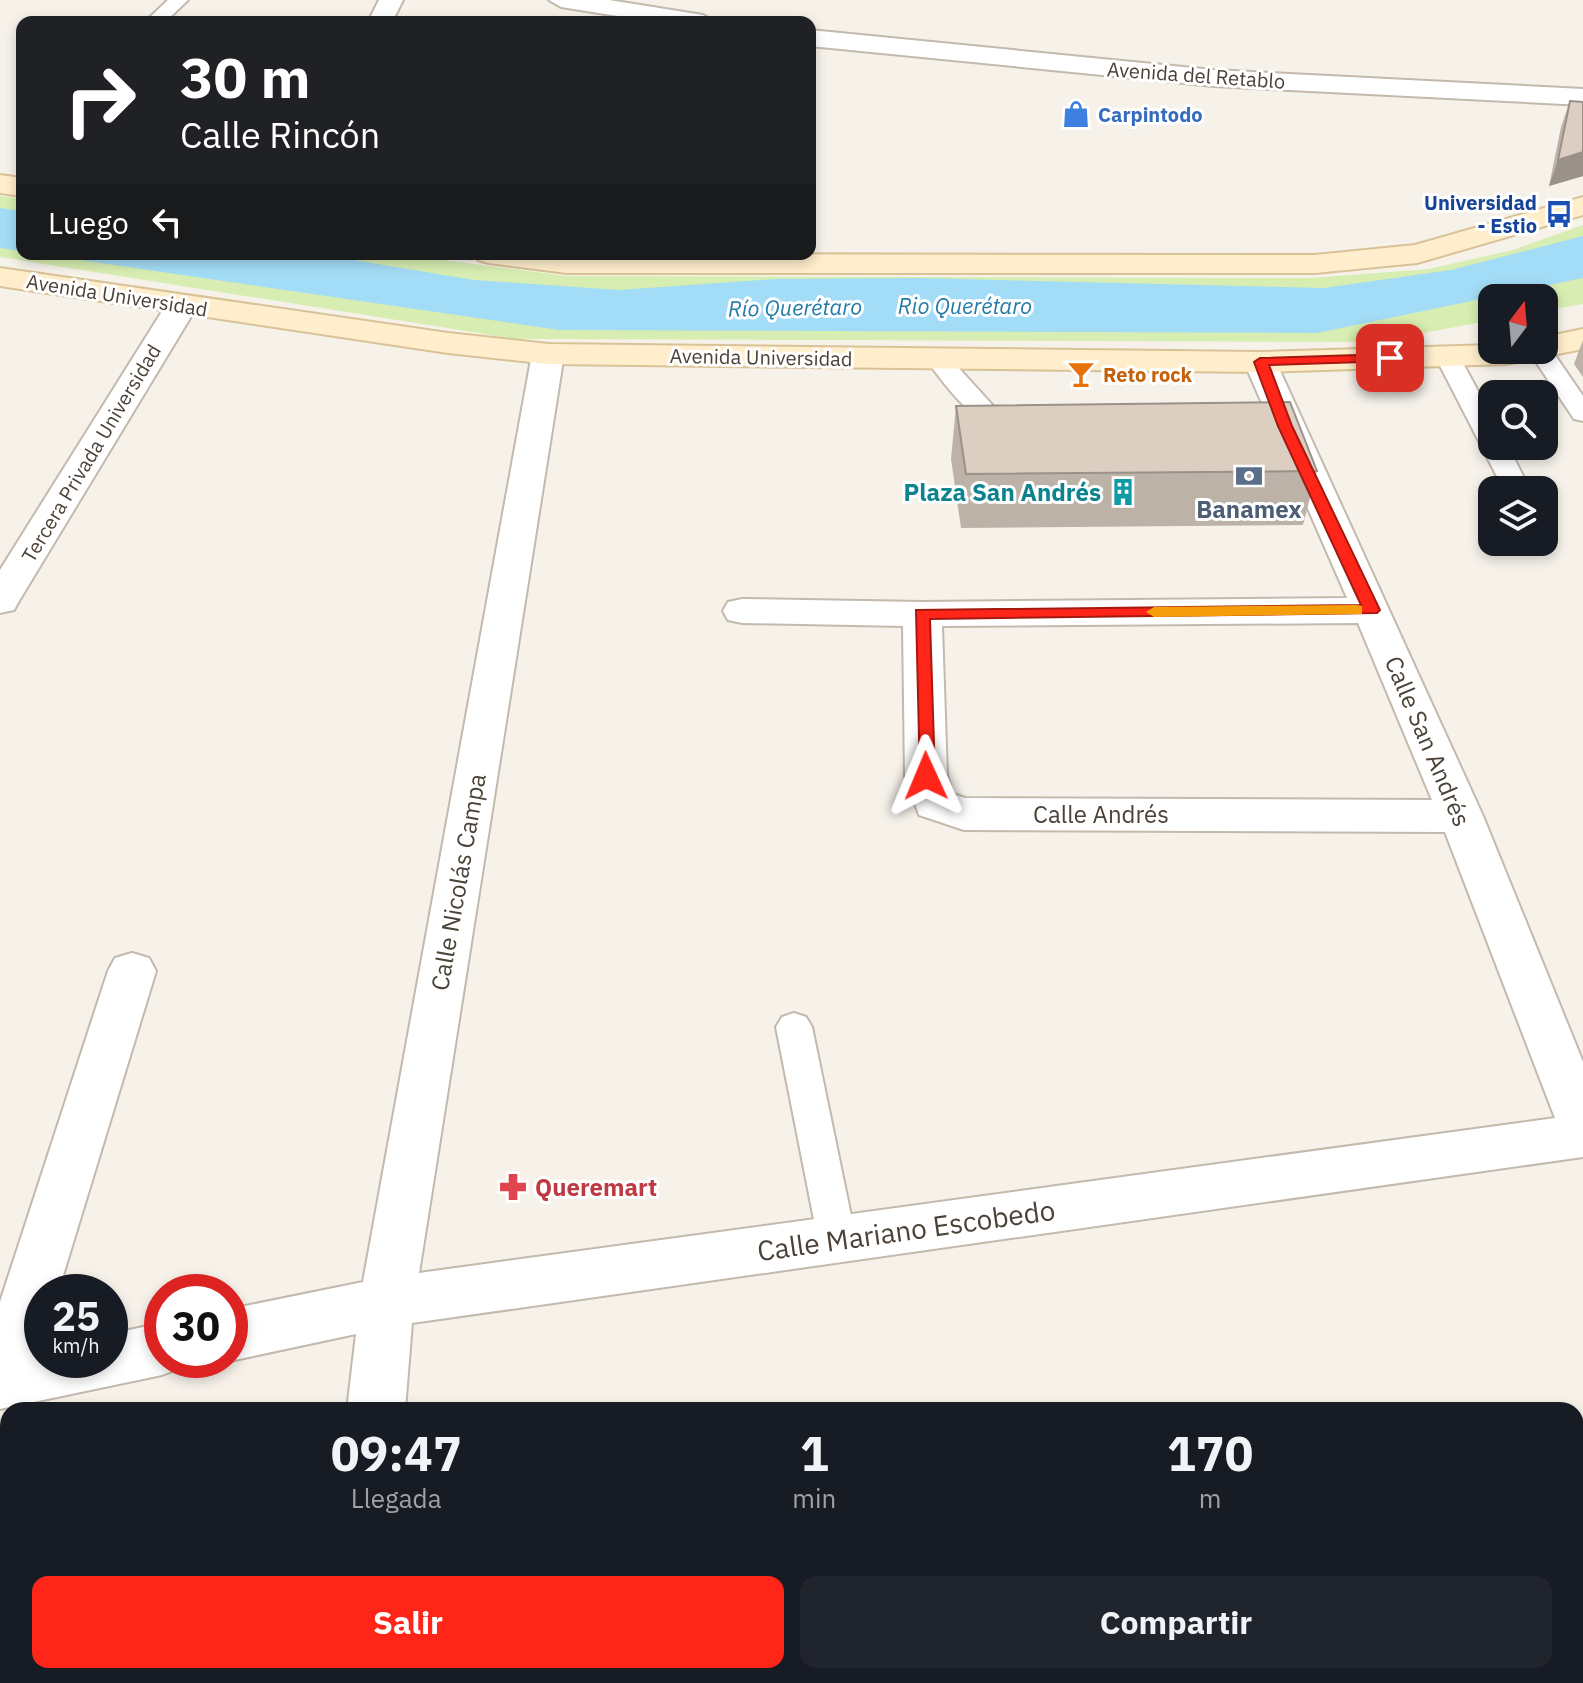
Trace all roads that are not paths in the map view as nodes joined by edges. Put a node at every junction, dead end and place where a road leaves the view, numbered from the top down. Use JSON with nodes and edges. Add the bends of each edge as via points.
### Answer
{"nodes":[{"id":1,"x":179,"y":0,"type":"edge"},
{"id":2,"x":561,"y":0,"type":"edge"},
{"id":3,"x":161,"y":16,"type":"edge"},
{"id":4,"x":664,"y":16,"type":"edge"},
{"id":5,"x":816,"y":39,"type":"edge"},
{"id":6,"x":1583,"y":97,"type":"edge"},
{"id":7,"x":1583,"y":206,"type":"edge"},
{"id":8,"x":536,"y":260,"type":"edge"},
{"id":9,"x":0,"y":277,"type":"edge"},
{"id":10,"x":182,"y":305,"type":"junction"},
{"id":11,"x":1583,"y":339,"type":"edge"},
{"id":12,"x":1558,"y":344,"type":"edge"},
{"id":13,"x":548,"y":354,"type":"junction"},
{"id":14,"x":1478,"y":354,"type":"edge"},
{"id":15,"x":1447,"y":356,"type":"junction"},
{"id":16,"x":938,"y":359,"type":"junction"},
{"id":17,"x":1260,"y":362,"type":"junction"},
{"id":18,"x":1552,"y":364,"type":"edge"},
{"id":19,"x":1478,"y":414,"type":"edge"},
{"id":20,"x":1583,"y":414,"type":"edge"},
{"id":21,"x":1046,"y":426,"type":"edge"},
{"id":22,"x":0,"y":601,"type":"edge"},
{"id":23,"x":1372,"y":610,"type":"junction"},
{"id":24,"x":742,"y":611,"type":"dead end"},
{"id":25,"x":922,"y":614,"type":"junction"},
{"id":26,"x":1461,"y":816,"type":"junction"},
{"id":27,"x":132,"y":971,"type":"dead end"},
{"id":28,"x":794,"y":1027,"type":"dead end"},
{"id":29,"x":1583,"y":1125,"type":"edge"},
{"id":30,"x":1583,"y":1136,"type":"edge"},
{"id":31,"x":837,"y":1240,"type":"junction"},
{"id":32,"x":387,"y":1302,"type":"junction"},
{"id":33,"x":248,"y":1331,"type":"edge"},
{"id":34,"x":24,"y":1377,"type":"edge"},
{"id":35,"x":1,"y":1382,"type":"edge"},
{"id":36,"x":377,"y":1402,"type":"edge"}],
"edges":[{"from":1,"to":3,"type":"lane"},
{"from":2,"to":4,"type":"street"},
{"from":5,"to":6,"type":"street","name":"Avenida del Retablo","via":[[1214,78]]},
{"from":7,"to":8,"type":"main road","via":[[1417,254],[1315,264]]},
{"from":9,"to":10,"type":"main road","name":"Avenida Universidad"},
{"from":10,"to":13,"type":"main road","name":"Avenida Universidad"},
{"from":10,"to":22,"type":"street","name":"Tercera Privada Universidad"},
{"from":11,"to":12,"type":"main road"},
{"from":13,"to":16,"type":"main road","name":"Avenida Universidad"},
{"from":13,"to":32,"type":"street","name":"Calle Nicolás Campa"},
{"from":14,"to":15,"type":"main road","name":"Avenida Universidad"},
{"from":15,"to":17,"type":"main road","name":"Avenida Universidad"},
{"from":15,"to":19,"type":"lane"},
{"from":16,"to":17,"type":"main road","name":"Avenida Universidad"},
{"from":16,"to":21,"type":"lane","via":[[987,414],[1014,426]]},
{"from":17,"to":23,"type":"street","name":"Calle San Andrés","via":[[1269,426]]},
{"from":18,"to":20,"type":"lane"},
{"from":23,"to":25,"type":"street"},
{"from":23,"to":26,"type":"street","name":"Calle San Andrés"},
{"from":24,"to":25,"type":"street"},
{"from":25,"to":26,"type":"street","name":"Calle Andrés","via":[[926,776],[934,804],[964,814]]},
{"from":26,"to":29,"type":"street","name":"Calle San Andrés"},
{"from":27,"to":35,"type":"street"},
{"from":28,"to":31,"type":"lane"},
{"from":30,"to":31,"type":"street","name":"Calle Mariano Escobedo"},
{"from":31,"to":32,"type":"street","name":"Calle Mariano Escobedo"},
{"from":32,"to":33,"type":"street","name":"Calle Mariano Escobedo"},
{"from":32,"to":36,"type":"street","name":"Calle Nicolás Campa"},
{"from":34,"to":35,"type":"street"}]}
